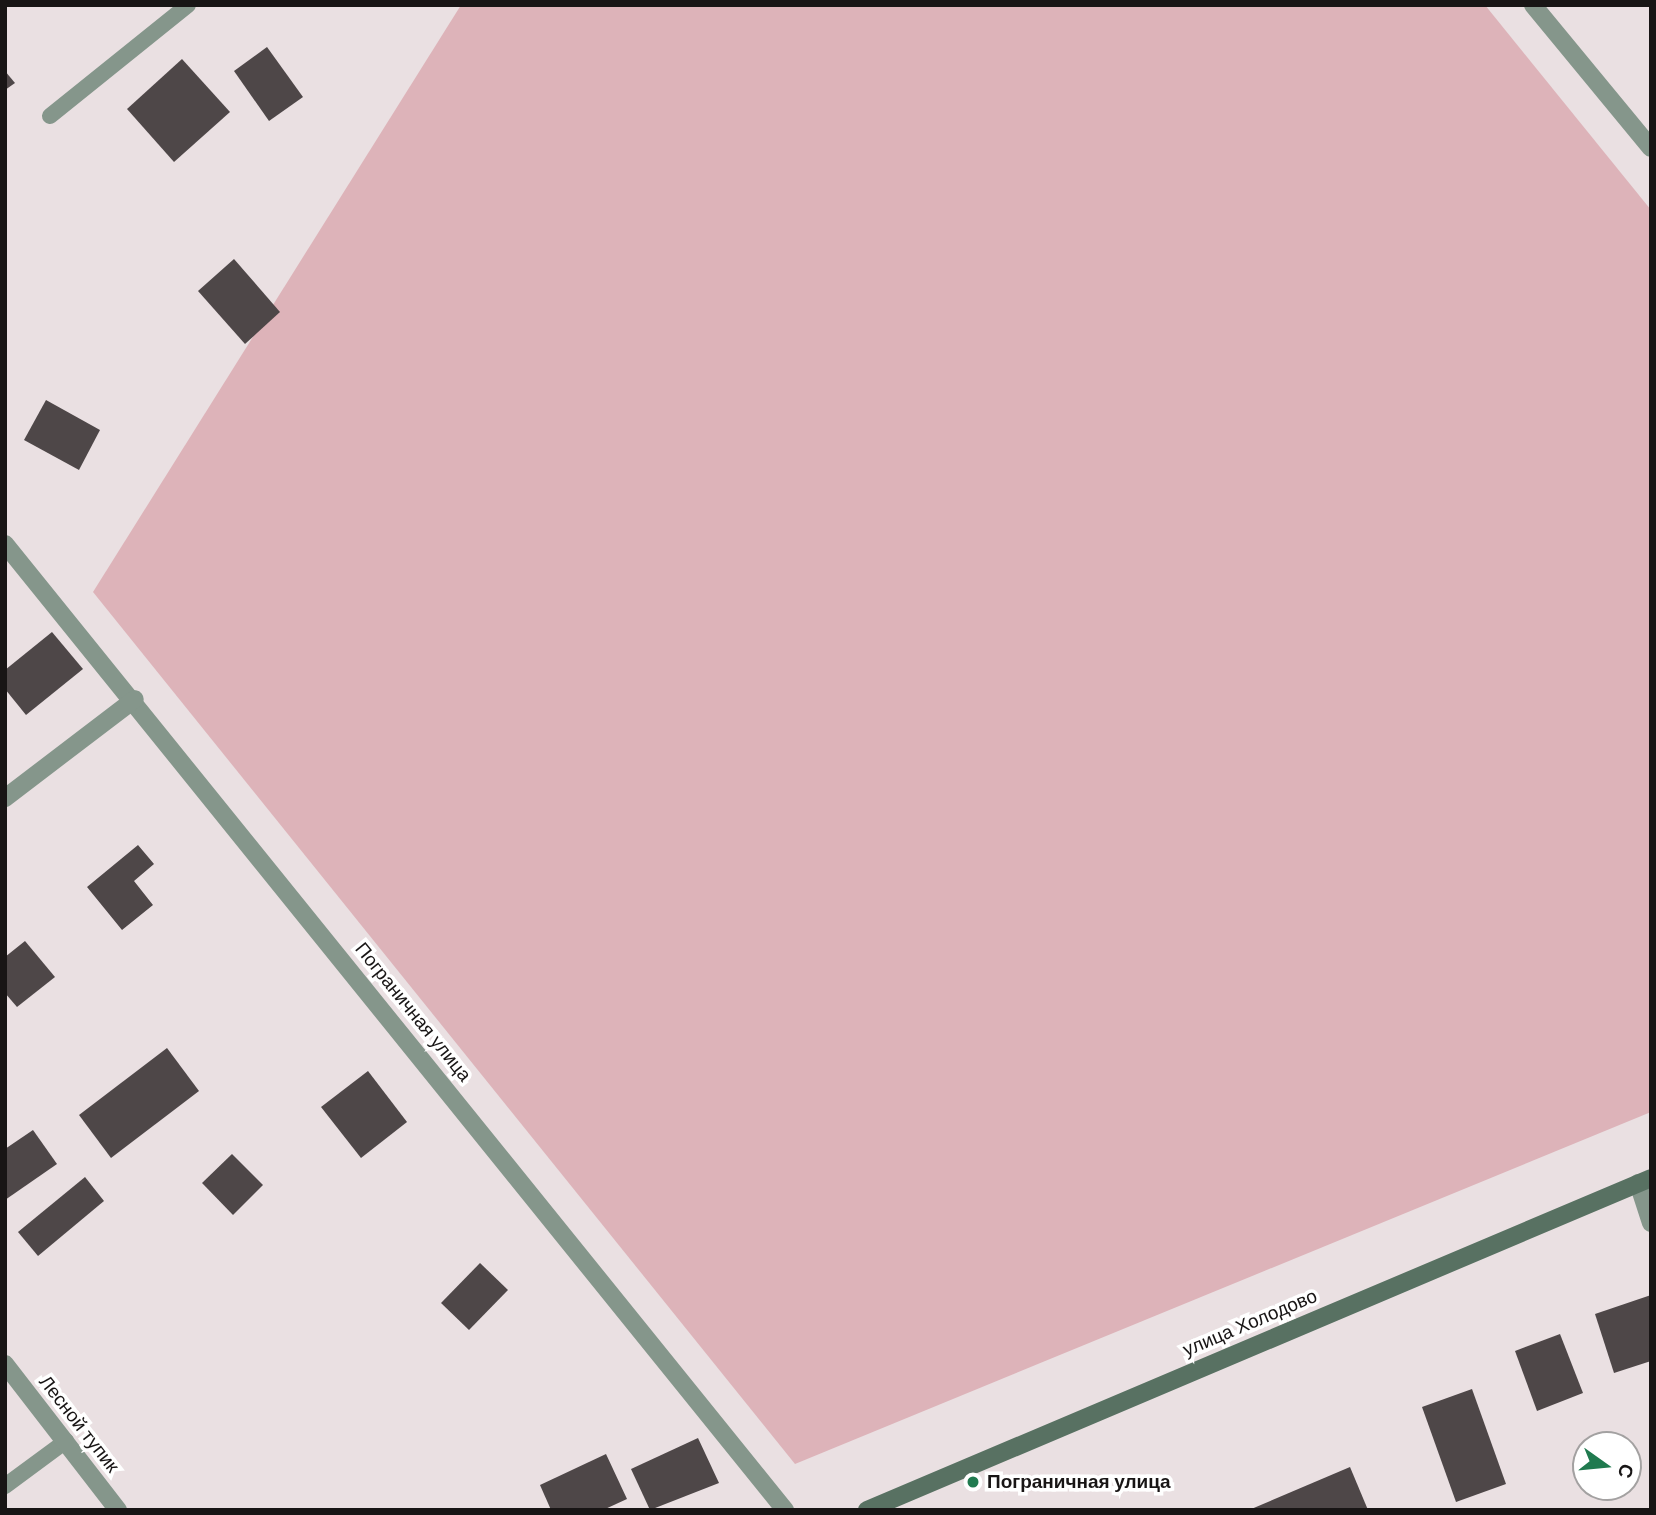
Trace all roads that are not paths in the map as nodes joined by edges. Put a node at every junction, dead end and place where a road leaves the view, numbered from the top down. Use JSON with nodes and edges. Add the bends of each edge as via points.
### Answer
{"nodes":[{"id":1,"x":188,"y":5,"type":"edge"},
{"id":2,"x":1533,"y":5,"type":"edge"},
{"id":3,"x":50,"y":116,"type":"dead end"},
{"id":4,"x":1651,"y":148,"type":"edge"},
{"id":5,"x":5,"y":544,"type":"edge"},
{"id":6,"x":135,"y":699,"type":"junction"},
{"id":7,"x":5,"y":798,"type":"edge"},
{"id":8,"x":1644,"y":1180,"type":"edge"},
{"id":9,"x":1651,"y":1223,"type":"edge"},
{"id":10,"x":5,"y":1364,"type":"edge"},
{"id":11,"x":66,"y":1441,"type":"junction"},
{"id":12,"x":5,"y":1486,"type":"edge"},
{"id":13,"x":118,"y":1510,"type":"edge"},
{"id":14,"x":785,"y":1510,"type":"edge"},
{"id":15,"x":867,"y":1510,"type":"edge"}],
"edges":[{"from":1,"to":3,"type":"lane"},
{"from":2,"to":4,"type":"street"},
{"from":5,"to":6,"type":"street","name":"Пограничная улица"},
{"from":6,"to":7,"type":"street"},
{"from":6,"to":14,"type":"street","name":"Пограничная улица"},
{"from":8,"to":9,"type":"street"},
{"from":8,"to":15,"type":"main road","name":"улица Холодово"},
{"from":10,"to":11,"type":"street","name":"Лесной тупик"},
{"from":11,"to":12,"type":"lane"},
{"from":11,"to":13,"type":"street","name":"Лесной тупик"}]}
